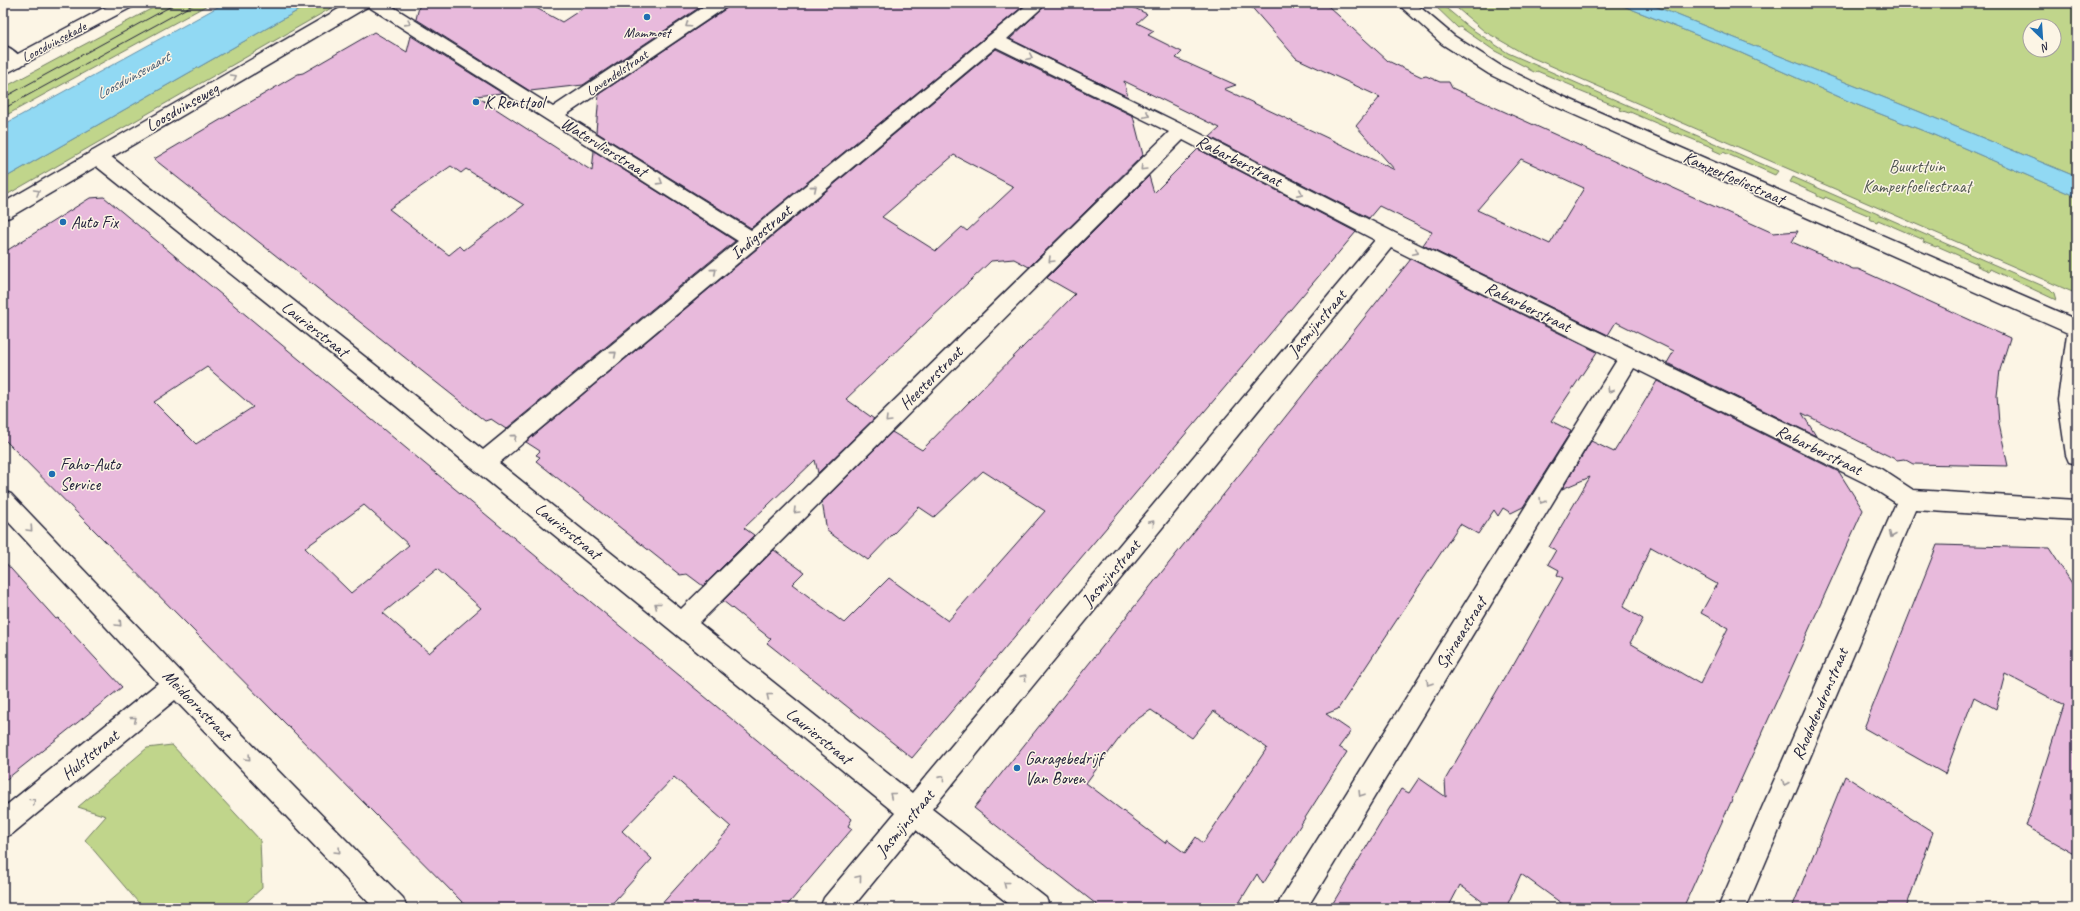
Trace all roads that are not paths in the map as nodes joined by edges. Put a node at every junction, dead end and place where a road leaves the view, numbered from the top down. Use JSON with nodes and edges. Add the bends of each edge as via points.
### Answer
{"nodes":[{"id":1,"x":126,"y":3,"type":"edge"},
{"id":2,"x":361,"y":3,"type":"edge"},
{"id":3,"x":375,"y":3,"type":"edge"},
{"id":4,"x":720,"y":3,"type":"edge"},
{"id":5,"x":1039,"y":3,"type":"edge"},
{"id":6,"x":1405,"y":3,"type":"edge"},
{"id":7,"x":996,"y":40,"type":"junction"},
{"id":8,"x":7,"y":60,"type":"edge"},
{"id":9,"x":554,"y":115,"type":"junction"},
{"id":10,"x":1181,"y":131,"type":"junction"},
{"id":11,"x":98,"y":157,"type":"junction"},
{"id":12,"x":3,"y":212,"type":"edge"},
{"id":13,"x":1388,"y":238,"type":"junction"},
{"id":14,"x":751,"y":240,"type":"junction"},
{"id":15,"x":2077,"y":329,"type":"edge"},
{"id":16,"x":2077,"y":334,"type":"edge"},
{"id":17,"x":1630,"y":357,"type":"junction"},
{"id":18,"x":2077,"y":455,"type":"edge"},
{"id":19,"x":484,"y":462,"type":"junction"},
{"id":20,"x":1909,"y":500,"type":"junction"},
{"id":21,"x":5,"y":505,"type":"edge"},
{"id":22,"x":2077,"y":510,"type":"edge"},
{"id":23,"x":681,"y":625,"type":"junction"},
{"id":24,"x":176,"y":684,"type":"junction"},
{"id":25,"x":914,"y":812,"type":"junction"},
{"id":26,"x":3,"y":825,"type":"edge"},
{"id":27,"x":393,"y":908,"type":"edge"},
{"id":28,"x":834,"y":908,"type":"edge"},
{"id":29,"x":1036,"y":908,"type":"edge"},
{"id":30,"x":1290,"y":908,"type":"edge"},
{"id":31,"x":1732,"y":908,"type":"edge"}],
"edges":[{"from":1,"to":8,"type":"street","name":"Loosduinsekade"},
{"from":11,"to":2,"type":"street","name":"Loosduinseweg","one_way":true},
{"from":3,"to":9,"type":"street","name":"Watervlierstraat","one_way":true},
{"from":4,"to":9,"type":"street","name":"Lavendelstraat","one_way":true},
{"from":5,"to":7,"type":"street","name":"Indigostraat"},
{"from":6,"to":15,"type":"street","name":"Kamperfoeliestraat","via":[[1448,40],[1495,70]]},
{"from":7,"to":10,"type":"street","name":"Rabarberstraat","one_way":true},
{"from":14,"to":7,"type":"street","name":"Indigostraat","one_way":true},
{"from":9,"to":14,"type":"street","name":"Watervlierstraat","one_way":true},
{"from":10,"to":13,"type":"street","name":"Rabarberstraat","one_way":true},
{"from":10,"to":23,"type":"street","name":"Heesterstraat","one_way":true},
{"from":12,"to":11,"type":"street","name":"Loosduinseweg","one_way":true},
{"from":11,"to":19,"type":"street","name":"Laurierstraat"},
{"from":13,"to":17,"type":"street","name":"Rabarberstraat","one_way":true},
{"from":25,"to":13,"type":"street","name":"Jasmijnstraat","one_way":true},
{"from":19,"to":14,"type":"street","name":"Indigostraat","one_way":true},
{"from":16,"to":18,"type":"street","via":[[2069,400]]},
{"from":17,"to":20,"type":"street","name":"Rabarberstraat","via":[[1873,476]]},
{"from":17,"to":30,"type":"street","name":"Spiraeastraat","one_way":true},
{"from":23,"to":19,"type":"street","name":"Laurierstraat","one_way":true},
{"from":20,"to":22,"type":"street"},
{"from":20,"to":31,"type":"street","name":"Rhododendronstraat","one_way":true},
{"from":21,"to":24,"type":"street","name":"Meidoornstraat","one_way":true},
{"from":25,"to":23,"type":"street","name":"Laurierstraat","one_way":true},
{"from":26,"to":24,"type":"street","name":"Hulststraat","one_way":true},
{"from":24,"to":27,"type":"street","name":"Meidoornstraat","one_way":true},
{"from":28,"to":25,"type":"street","name":"Jasmijnstraat","one_way":true},
{"from":29,"to":25,"type":"street","name":"Laurierstraat","one_way":true}]}
